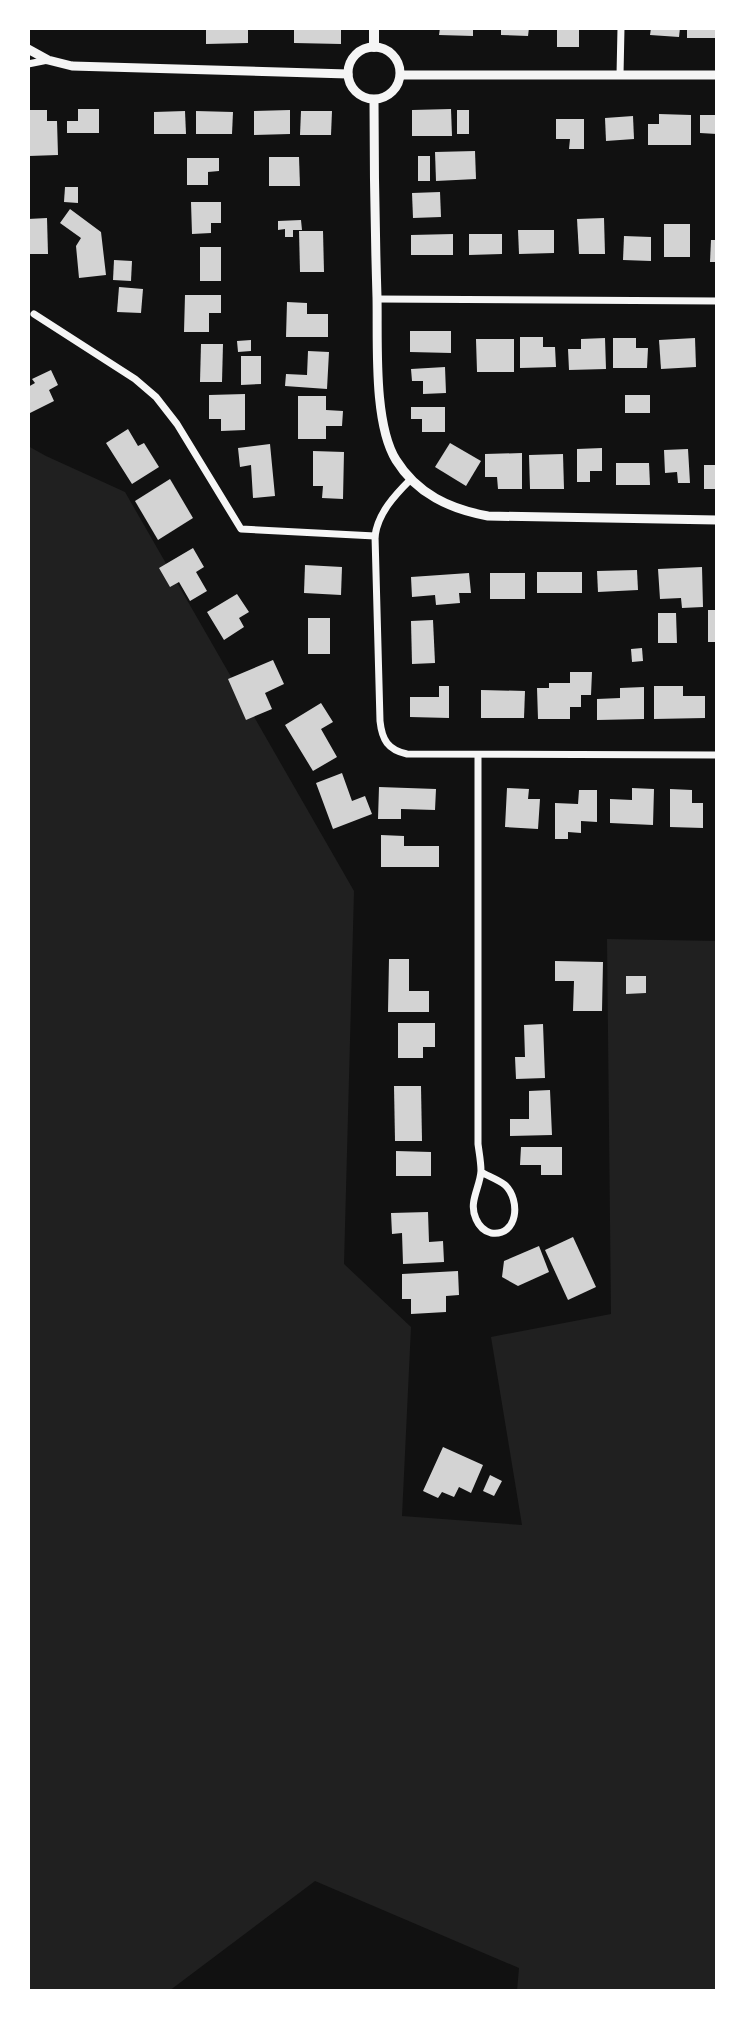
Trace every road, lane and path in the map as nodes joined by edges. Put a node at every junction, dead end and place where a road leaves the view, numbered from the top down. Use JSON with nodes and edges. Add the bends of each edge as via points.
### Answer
{"nodes":[{"id":1,"x":374,"y":28,"type":"edge"},
{"id":2,"x":621,"y":28,"type":"edge"},
{"id":3,"x":374,"y":47,"type":"junction"},
{"id":4,"x":28,"y":49,"type":"edge"},
{"id":5,"x":48,"y":60,"type":"junction"},
{"id":6,"x":28,"y":64,"type":"edge"},
{"id":7,"x":348,"y":74,"type":"junction"},
{"id":8,"x":401,"y":75,"type":"junction"},
{"id":9,"x":620,"y":75,"type":"junction"},
{"id":10,"x":717,"y":75,"type":"edge"},
{"id":11,"x":374,"y":100,"type":"junction"},
{"id":12,"x":377,"y":299,"type":"junction"},
{"id":13,"x":717,"y":301,"type":"edge"},
{"id":14,"x":34,"y":314,"type":"dead end"},
{"id":15,"x":410,"y":480,"type":"junction"},
{"id":16,"x":717,"y":520,"type":"edge"},
{"id":17,"x":375,"y":536,"type":"junction"},
{"id":18,"x":478,"y":755,"type":"junction"},
{"id":19,"x":717,"y":755,"type":"edge"},
{"id":20,"x":481,"y":1172,"type":"junction"}],
"edges":[{"from":1,"to":3,"type":"main road"},
{"from":2,"to":9,"type":"street"},
{"from":3,"to":7,"type":"street","via":[[352,58]]},
{"from":3,"to":8,"type":"street","via":[[396,58]]},
{"from":4,"to":5,"type":"street"},
{"from":5,"to":6,"type":"street"},
{"from":5,"to":7,"type":"street","via":[[101,68]]},
{"from":7,"to":11,"type":"street","via":[[359,95]]},
{"from":8,"to":9,"type":"street"},
{"from":8,"to":11,"type":"street","via":[[395,89]]},
{"from":9,"to":10,"type":"street"},
{"from":11,"to":12,"type":"street"},
{"from":12,"to":13,"type":"street"},
{"from":12,"to":15,"type":"street","via":[[384,431]]},
{"from":14,"to":17,"type":"street","via":[[156,397],[241,529]]},
{"from":15,"to":16,"type":"street","via":[[449,506],[488,516]]},
{"from":15,"to":17,"type":"street","via":[[383,513]]},
{"from":17,"to":18,"type":"street","via":[[383,738],[407,754]]},
{"from":18,"to":19,"type":"street"},
{"from":18,"to":20,"type":"street"},
{"from":20,"to":20,"type":"street","via":[[473,1214],[487,1232],[499,1234],[510,1227],[516,1208],[505,1185]]}]}
